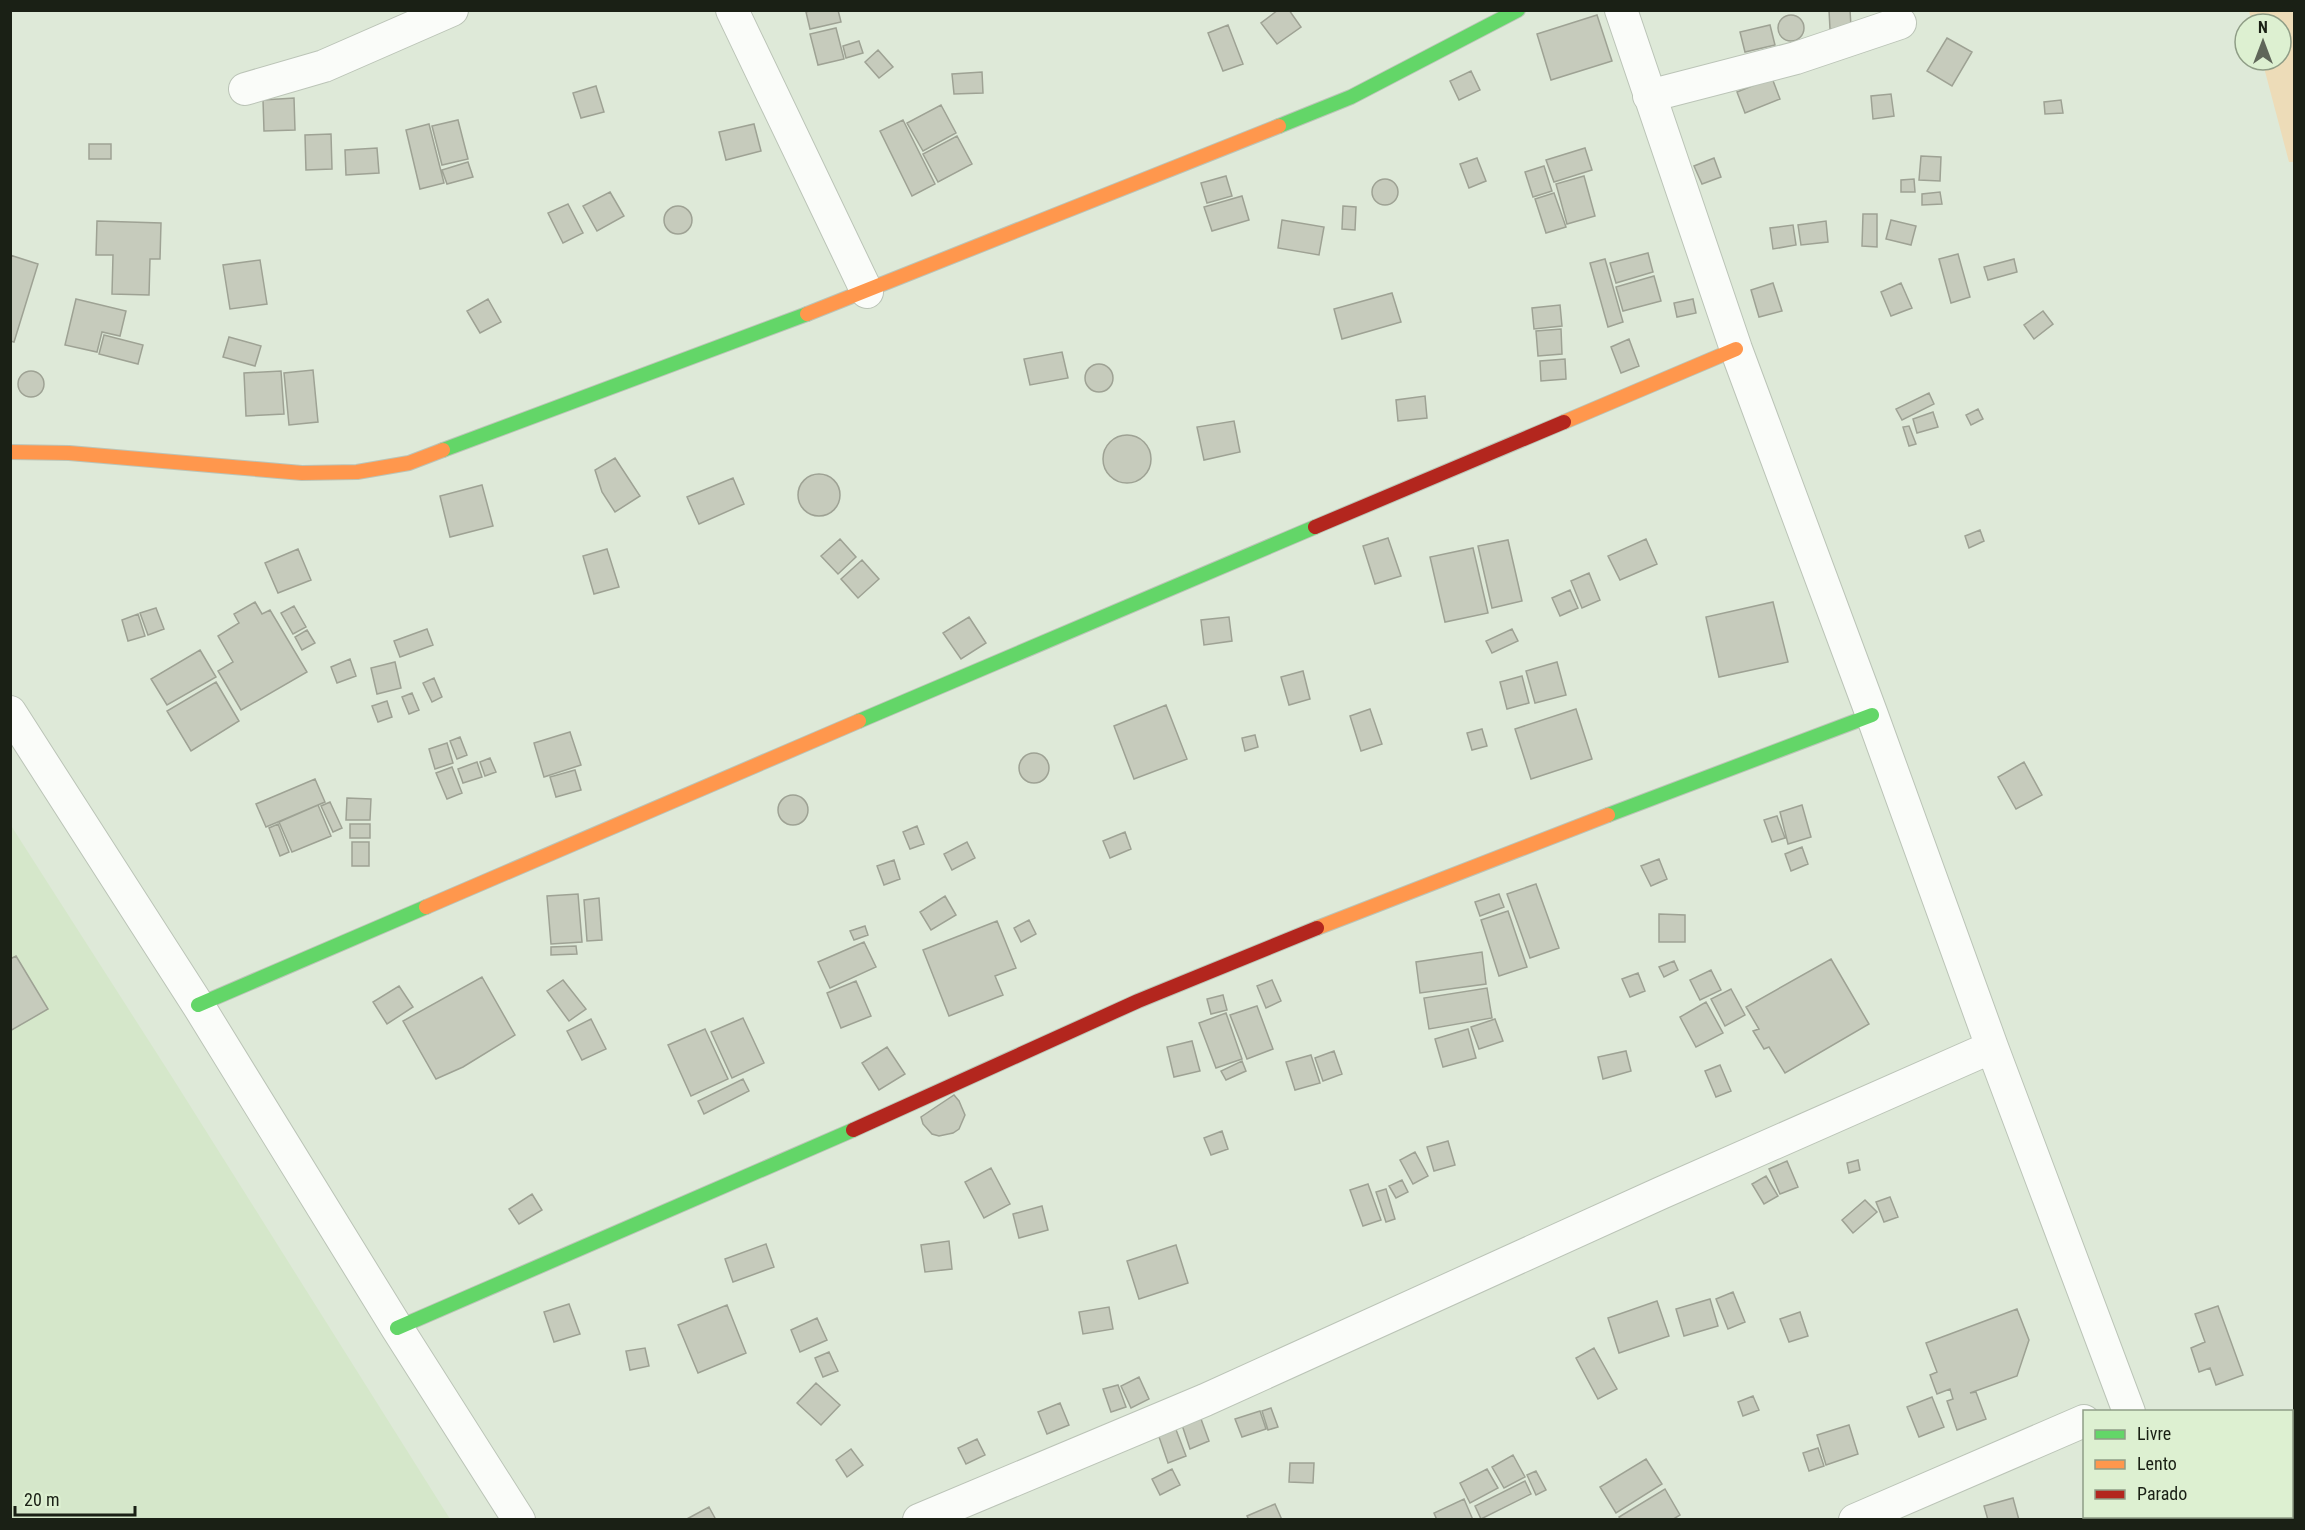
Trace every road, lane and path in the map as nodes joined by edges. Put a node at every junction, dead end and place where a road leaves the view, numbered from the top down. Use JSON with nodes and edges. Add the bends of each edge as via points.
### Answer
{"nodes":[{"id":1,"x":452,"y":10,"type":"edge"},
{"id":2,"x":732,"y":10,"type":"edge"},
{"id":3,"x":1518,"y":10,"type":"edge"},
{"id":4,"x":1621,"y":10,"type":"edge"},
{"id":5,"x":1900,"y":23,"type":"dead end"},
{"id":6,"x":245,"y":89,"type":"dead end"},
{"id":7,"x":1649,"y":96,"type":"junction"},
{"id":8,"x":867,"y":292,"type":"junction"},
{"id":9,"x":1736,"y":349,"type":"junction"},
{"id":10,"x":10,"y":452,"type":"edge"},
{"id":11,"x":10,"y":712,"type":"edge"},
{"id":12,"x":1872,"y":715,"type":"junction"},
{"id":13,"x":198,"y":1005,"type":"junction"},
{"id":14,"x":1992,"y":1047,"type":"junction"},
{"id":15,"x":397,"y":1328,"type":"junction"},
{"id":16,"x":2121,"y":1409,"type":"edge"},
{"id":17,"x":2083,"y":1422,"type":"edge"},
{"id":18,"x":519,"y":1520,"type":"edge"},
{"id":19,"x":919,"y":1520,"type":"edge"},
{"id":20,"x":1855,"y":1520,"type":"edge"}],
"edges":[{"from":1,"to":6,"type":"street","via":[[324,66]]},
{"from":2,"to":8,"type":"street"},
{"from":3,"to":8,"type":"street","via":[[1351,97]]},
{"from":4,"to":7,"type":"street"},
{"from":5,"to":7,"type":"street","via":[[1796,58]]},
{"from":7,"to":9,"type":"street"},
{"from":8,"to":10,"type":"street","via":[[409,463],[357,472],[302,473],[69,453]]},
{"from":9,"to":12,"type":"street"},
{"from":9,"to":13,"type":"street"},
{"from":11,"to":13,"type":"street"},
{"from":12,"to":14,"type":"street"},
{"from":12,"to":15,"type":"street","via":[[1678,786],[1138,1001],[860,1127]]},
{"from":13,"to":15,"type":"street"},
{"from":14,"to":16,"type":"street"},
{"from":14,"to":19,"type":"street","via":[[1205,1400]]},
{"from":15,"to":18,"type":"street"},
{"from":17,"to":20,"type":"street"}]}
